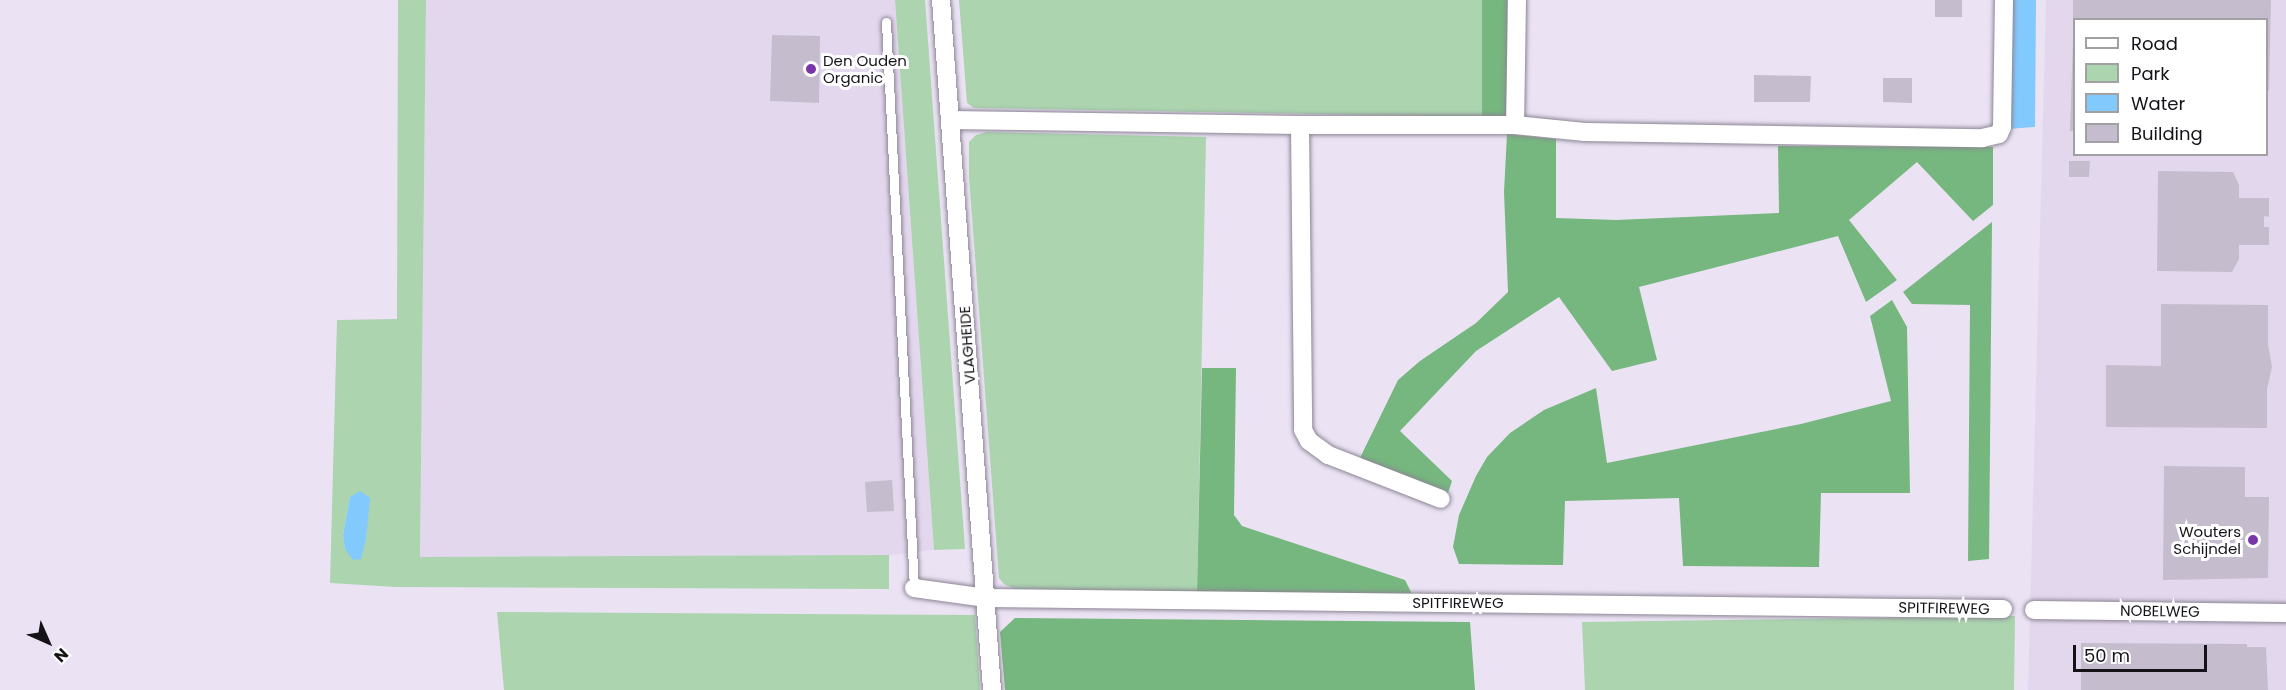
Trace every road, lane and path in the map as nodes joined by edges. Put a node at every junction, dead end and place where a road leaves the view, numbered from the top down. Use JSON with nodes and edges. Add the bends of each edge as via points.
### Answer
{"nodes":[{"id":1,"x":941,"y":0,"type":"edge"},
{"id":2,"x":1517,"y":0,"type":"edge"},
{"id":3,"x":2004,"y":0,"type":"edge"},
{"id":4,"x":886,"y":22,"type":"dead end"},
{"id":5,"x":950,"y":120,"type":"junction"},
{"id":6,"x":1300,"y":125,"type":"junction"},
{"id":7,"x":1515,"y":125,"type":"junction"},
{"id":8,"x":1440,"y":499,"type":"dead end"},
{"id":9,"x":915,"y":588,"type":"joint"},
{"id":10,"x":986,"y":598,"type":"junction"},
{"id":11,"x":2003,"y":609,"type":"dead end"},
{"id":12,"x":2034,"y":610,"type":"dead end"},
{"id":13,"x":2286,"y":613,"type":"edge"},
{"id":14,"x":992,"y":690,"type":"edge"}],
"edges":[{"from":1,"to":5,"type":"street","name":"VLAGHEIDE"},
{"from":2,"to":7,"type":"street"},
{"from":3,"to":7,"type":"street","via":[[1999,134],[1982,138],[1596,132]]},
{"from":4,"to":9,"type":"lane"},
{"from":5,"to":6,"type":"street"},
{"from":5,"to":10,"type":"street","name":"VLAGHEIDE"},
{"from":6,"to":7,"type":"street"},
{"from":6,"to":8,"type":"street","via":[[1303,430],[1309,441],[1329,455]]},
{"from":9,"to":10,"type":"street","name":"SPITFIREWEG"},
{"from":10,"to":11,"type":"street","name":"SPITFIREWEG"},
{"from":10,"to":14,"type":"street","name":"VLAGHEIDE"},
{"from":12,"to":13,"type":"street","name":"NOBELWEG"}]}
